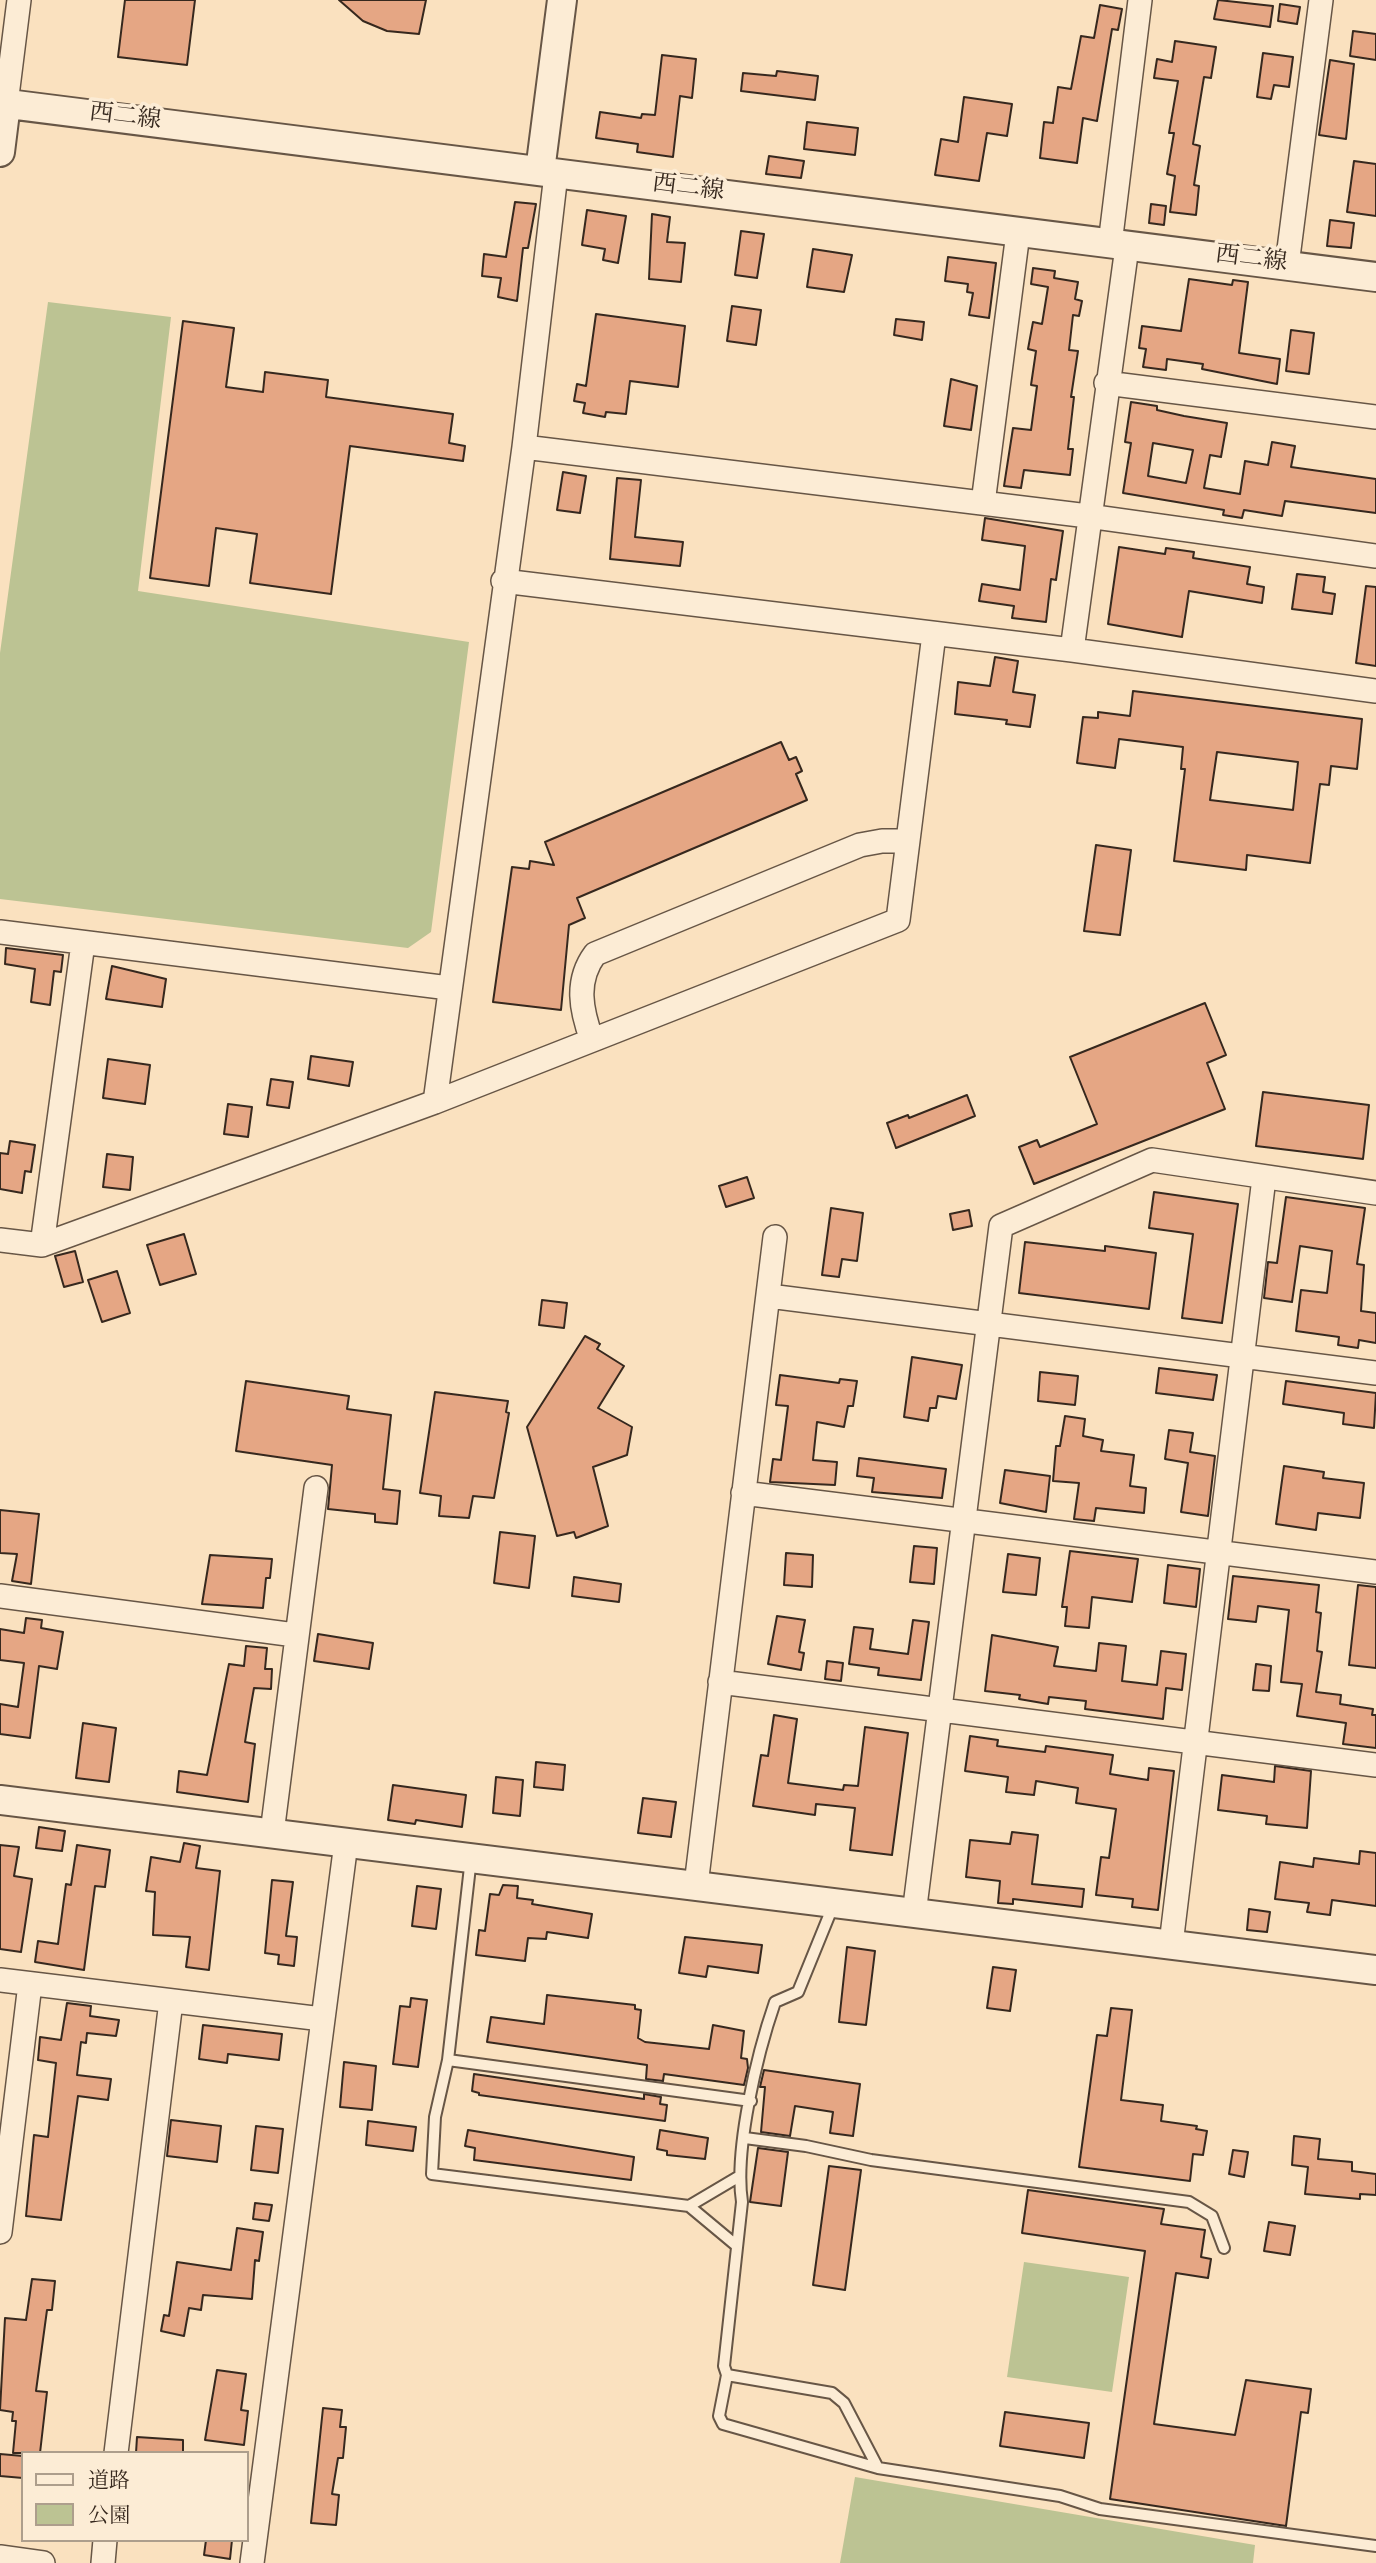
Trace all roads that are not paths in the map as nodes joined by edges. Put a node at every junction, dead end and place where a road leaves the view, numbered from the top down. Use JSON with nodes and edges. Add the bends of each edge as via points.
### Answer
{"nodes":[{"id":1,"x":19,"y":0,"type":"edge"},
{"id":2,"x":562,"y":0,"type":"edge"},
{"id":3,"x":1140,"y":0,"type":"edge"},
{"id":4,"x":1321,"y":0,"type":"edge"},
{"id":5,"x":3,"y":104,"type":"edge"},
{"id":6,"x":0,"y":152,"type":"edge"},
{"id":7,"x":548,"y":172,"type":"junction"},
{"id":8,"x":1018,"y":233,"type":"junction"},
{"id":9,"x":1118,"y":246,"type":"junction"},
{"id":10,"x":1287,"y":265,"type":"junction"},
{"id":11,"x":1376,"y":277,"type":"edge"},
{"id":12,"x":1106,"y":383,"type":"junction"},
{"id":13,"x":1376,"y":417,"type":"edge"},
{"id":14,"x":524,"y":447,"type":"junction"},
{"id":15,"x":982,"y":503,"type":"junction"},
{"id":16,"x":1088,"y":516,"type":"junction"},
{"id":17,"x":1376,"y":556,"type":"edge"},
{"id":18,"x":503,"y":581,"type":"junction"},
{"id":19,"x":934,"y":634,"type":"junction"},
{"id":20,"x":1072,"y":650,"type":"junction"},
{"id":21,"x":1376,"y":691,"type":"edge"},
{"id":22,"x":908,"y":841,"type":"junction"},
{"id":23,"x":0,"y":932,"type":"edge"},
{"id":24,"x":83,"y":943,"type":"junction"},
{"id":25,"x":449,"y":988,"type":"junction"},
{"id":26,"x":592,"y":1040,"type":"junction"},
{"id":27,"x":435,"y":1102,"type":"junction"},
{"id":28,"x":1264,"y":1178,"type":"junction"},
{"id":29,"x":1376,"y":1193,"type":"edge"},
{"id":30,"x":775,"y":1237,"type":"dead end"},
{"id":31,"x":0,"y":1240,"type":"edge"},
{"id":32,"x":42,"y":1245,"type":"junction"},
{"id":33,"x":769,"y":1296,"type":"junction"},
{"id":34,"x":988,"y":1323,"type":"junction"},
{"id":35,"x":1242,"y":1355,"type":"junction"},
{"id":36,"x":1376,"y":1373,"type":"edge"},
{"id":37,"x":316,"y":1488,"type":"dead end"},
{"id":38,"x":743,"y":1493,"type":"junction"},
{"id":39,"x":963,"y":1521,"type":"junction"},
{"id":40,"x":1219,"y":1550,"type":"junction"},
{"id":41,"x":1376,"y":1572,"type":"edge"},
{"id":42,"x":0,"y":1597,"type":"edge"},
{"id":43,"x":295,"y":1635,"type":"junction"},
{"id":44,"x":720,"y":1682,"type":"junction"},
{"id":45,"x":940,"y":1709,"type":"junction"},
{"id":46,"x":1195,"y":1741,"type":"junction"},
{"id":47,"x":1376,"y":1765,"type":"edge"},
{"id":48,"x":0,"y":1801,"type":"edge"},
{"id":49,"x":272,"y":1833,"type":"junction"},
{"id":50,"x":346,"y":1843,"type":"junction"},
{"id":51,"x":471,"y":1858,"type":"junction"},
{"id":52,"x":696,"y":1885,"type":"junction"},
{"id":53,"x":834,"y":1903,"type":"junction"},
{"id":54,"x":914,"y":1914,"type":"junction"},
{"id":55,"x":1171,"y":1944,"type":"junction"},
{"id":56,"x":1376,"y":1970,"type":"edge"},
{"id":57,"x":0,"y":1980,"type":"edge"},
{"id":58,"x":30,"y":1984,"type":"junction"},
{"id":59,"x":171,"y":2001,"type":"junction"},
{"id":60,"x":322,"y":2019,"type":"junction"},
{"id":61,"x":448,"y":2060,"type":"junction"},
{"id":62,"x":751,"y":2101,"type":"junction"},
{"id":63,"x":745,"y":2138,"type":"junction"},
{"id":64,"x":738,"y":2177,"type":"junction"},
{"id":65,"x":689,"y":2206,"type":"junction"},
{"id":66,"x":0,"y":2232,"type":"edge"},
{"id":67,"x":737,"y":2246,"type":"junction"},
{"id":68,"x":1224,"y":2248,"type":"dead end"},
{"id":69,"x":727,"y":2375,"type":"junction"},
{"id":70,"x":116,"y":2451,"type":"edge"},
{"id":71,"x":878,"y":2468,"type":"junction"},
{"id":72,"x":105,"y":2542,"type":"edge"},
{"id":73,"x":1376,"y":2546,"type":"edge"},
{"id":74,"x":0,"y":2557,"type":"edge"},
{"id":75,"x":43,"y":2563,"type":"edge"},
{"id":76,"x":103,"y":2563,"type":"edge"},
{"id":77,"x":251,"y":2563,"type":"edge"}],
"edges":[{"from":1,"to":5,"type":"street"},
{"from":2,"to":7,"type":"street"},
{"from":3,"to":9,"type":"street"},
{"from":4,"to":10,"type":"street"},
{"from":5,"to":6,"type":"street"},
{"from":5,"to":7,"type":"street","name":"西二線"},
{"from":7,"to":8,"type":"street","name":"西二線"},
{"from":7,"to":14,"type":"street"},
{"from":8,"to":9,"type":"street","name":"西二線"},
{"from":8,"to":15,"type":"street"},
{"from":9,"to":10,"type":"street","name":"西二線"},
{"from":9,"to":12,"type":"street"},
{"from":10,"to":11,"type":"street","name":"西二線"},
{"from":12,"to":13,"type":"street"},
{"from":12,"to":16,"type":"street"},
{"from":14,"to":15,"type":"street"},
{"from":14,"to":18,"type":"street"},
{"from":15,"to":16,"type":"street"},
{"from":16,"to":17,"type":"street"},
{"from":16,"to":20,"type":"street"},
{"from":18,"to":19,"type":"street"},
{"from":18,"to":25,"type":"street"},
{"from":19,"to":20,"type":"street"},
{"from":19,"to":22,"type":"street"},
{"from":20,"to":21,"type":"street"},
{"from":22,"to":26,"type":"street","via":[[898,920]]},
{"from":22,"to":26,"type":"street","via":[[860,845],[595,954],[584,969],[581,1012]]},
{"from":23,"to":24,"type":"street"},
{"from":24,"to":25,"type":"street"},
{"from":24,"to":32,"type":"street"},
{"from":25,"to":27,"type":"street"},
{"from":26,"to":27,"type":"street"},
{"from":27,"to":32,"type":"street"},
{"from":28,"to":29,"type":"street"},
{"from":28,"to":34,"type":"street","via":[[1152,1160],[1001,1226]]},
{"from":28,"to":35,"type":"street"},
{"from":30,"to":33,"type":"street"},
{"from":31,"to":32,"type":"street"},
{"from":33,"to":34,"type":"street"},
{"from":33,"to":38,"type":"street"},
{"from":34,"to":35,"type":"street"},
{"from":34,"to":39,"type":"street"},
{"from":35,"to":36,"type":"street"},
{"from":35,"to":40,"type":"street"},
{"from":37,"to":43,"type":"street"},
{"from":38,"to":39,"type":"street"},
{"from":38,"to":44,"type":"street"},
{"from":39,"to":40,"type":"street"},
{"from":39,"to":45,"type":"street"},
{"from":40,"to":41,"type":"street"},
{"from":40,"to":46,"type":"street"},
{"from":42,"to":43,"type":"street"},
{"from":43,"to":49,"type":"street"},
{"from":44,"to":45,"type":"street"},
{"from":44,"to":52,"type":"street"},
{"from":45,"to":46,"type":"street"},
{"from":45,"to":54,"type":"street"},
{"from":46,"to":47,"type":"street"},
{"from":46,"to":55,"type":"street"},
{"from":48,"to":49,"type":"street"},
{"from":49,"to":50,"type":"street"},
{"from":50,"to":51,"type":"street"},
{"from":50,"to":60,"type":"street"},
{"from":51,"to":52,"type":"street"},
{"from":51,"to":61,"type":"lane"},
{"from":52,"to":53,"type":"street"},
{"from":53,"to":54,"type":"street"},
{"from":53,"to":62,"type":"lane","via":[[798,1992],[775,2002],[759,2047]]},
{"from":54,"to":55,"type":"street"},
{"from":55,"to":56,"type":"street"},
{"from":57,"to":58,"type":"street"},
{"from":58,"to":59,"type":"street"},
{"from":58,"to":66,"type":"street"},
{"from":59,"to":60,"type":"street"},
{"from":59,"to":70,"type":"street"},
{"from":60,"to":77,"type":"street"},
{"from":61,"to":62,"type":"lane"},
{"from":61,"to":65,"type":"lane","via":[[436,2117],[432,2174]]},
{"from":62,"to":63,"type":"lane"},
{"from":63,"to":64,"type":"lane"},
{"from":63,"to":68,"type":"lane","via":[[871,2160],[1189,2203],[1212,2216]]},
{"from":64,"to":65,"type":"lane"},
{"from":64,"to":67,"type":"lane","via":[[742,2203]]},
{"from":65,"to":67,"type":"lane"},
{"from":67,"to":69,"type":"lane","via":[[724,2366]]},
{"from":69,"to":71,"type":"lane","via":[[832,2393],[844,2403]]},
{"from":69,"to":71,"type":"lane","via":[[719,2416],[723,2424]]},
{"from":71,"to":73,"type":"lane","via":[[1060,2496],[1100,2509]]},
{"from":72,"to":76,"type":"street"},
{"from":74,"to":75,"type":"street"}]}
